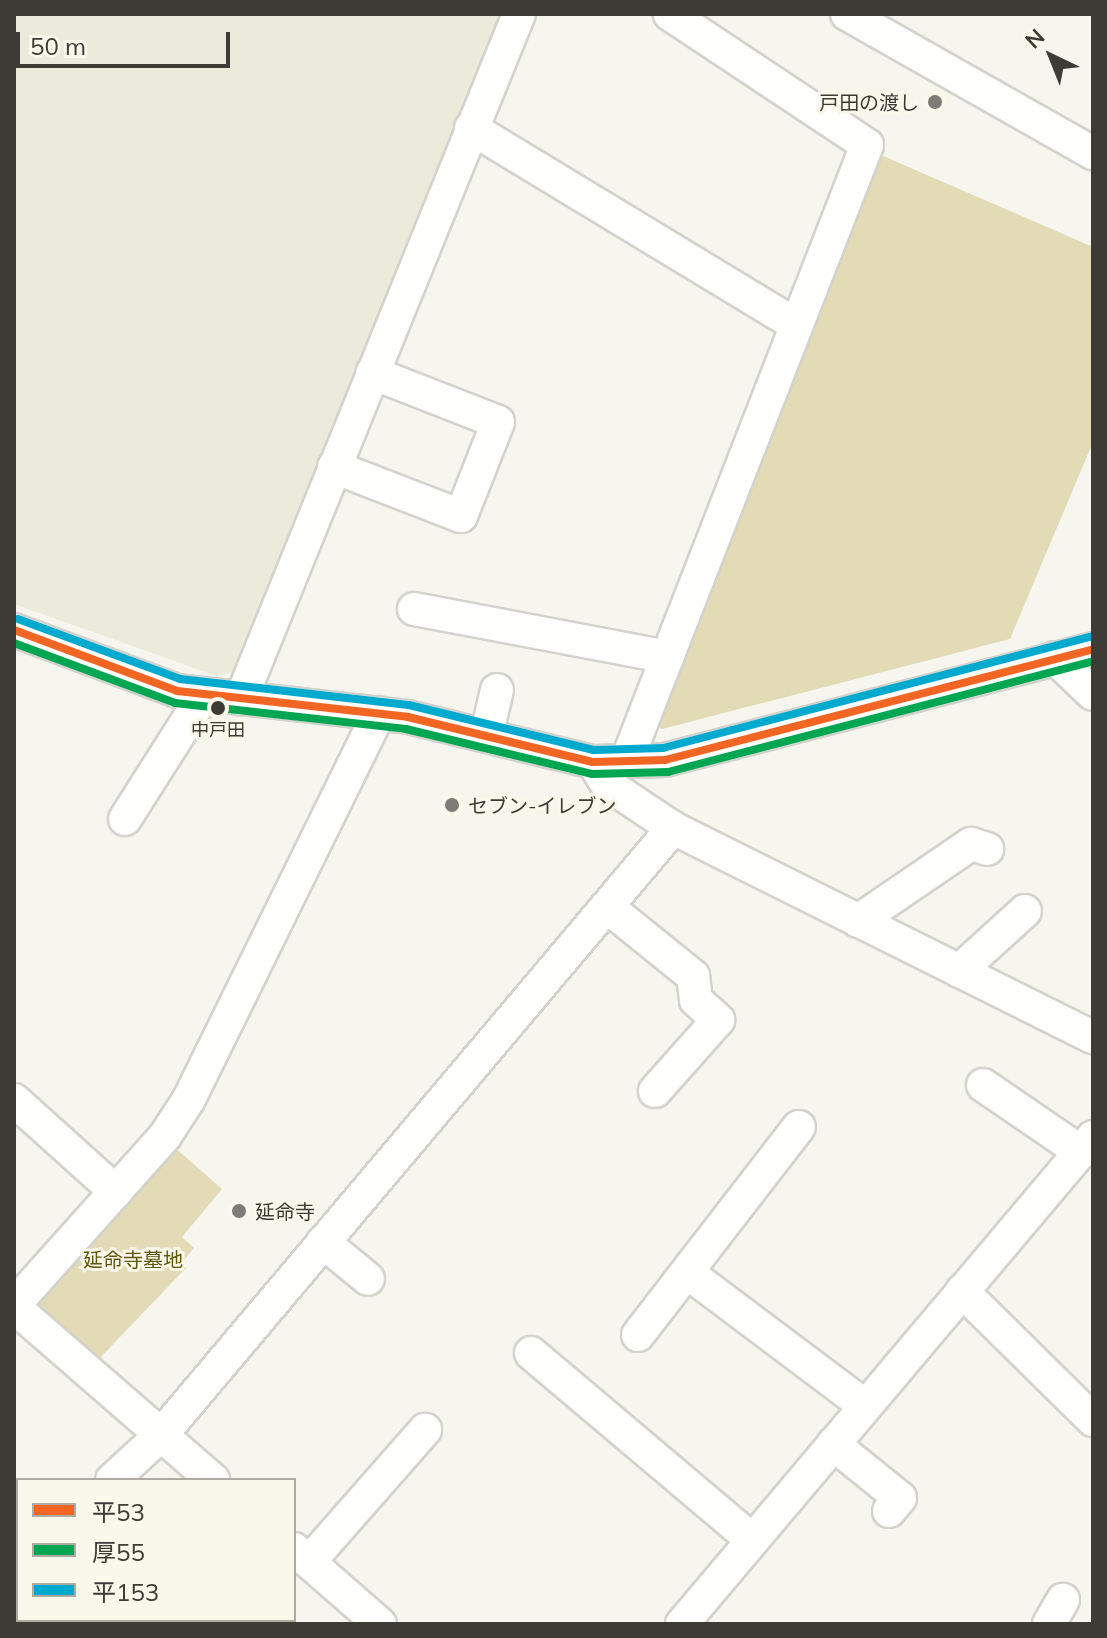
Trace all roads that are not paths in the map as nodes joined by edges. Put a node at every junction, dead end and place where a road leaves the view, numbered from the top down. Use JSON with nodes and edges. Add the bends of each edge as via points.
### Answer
{"nodes":[{"id":1,"x":519,"y":14,"type":"edge"},
{"id":2,"x":670,"y":14,"type":"edge"},
{"id":3,"x":847,"y":14,"type":"edge"},
{"id":4,"x":471,"y":128,"type":"junction"},
{"id":5,"x":1093,"y":153,"type":"edge"},
{"id":6,"x":796,"y":325,"type":"junction"},
{"id":7,"x":372,"y":373,"type":"junction"},
{"id":8,"x":334,"y":467,"type":"junction"},
{"id":9,"x":414,"y":609,"type":"dead end"},
{"id":10,"x":14,"y":630,"type":"edge"},
{"id":11,"x":1093,"y":649,"type":"edge"},
{"id":12,"x":667,"y":657,"type":"junction"},
{"id":13,"x":1055,"y":658,"type":"junction"},
{"id":14,"x":497,"y":690,"type":"dead end"},
{"id":15,"x":1093,"y":694,"type":"edge"},
{"id":16,"x":203,"y":696,"type":"junction"},
{"id":17,"x":241,"y":699,"type":"junction"},
{"id":18,"x":379,"y":713,"type":"junction"},
{"id":19,"x":487,"y":733,"type":"junction"},
{"id":20,"x":627,"y":760,"type":"junction"},
{"id":21,"x":593,"y":762,"type":"junction"},
{"id":22,"x":125,"y":819,"type":"dead end"},
{"id":23,"x":673,"y":828,"type":"junction"},
{"id":24,"x":987,"y":849,"type":"dead end"},
{"id":25,"x":610,"y":909,"type":"junction"},
{"id":26,"x":1025,"y":911,"type":"dead end"},
{"id":27,"x":858,"y":921,"type":"junction"},
{"id":28,"x":959,"y":971,"type":"junction"},
{"id":29,"x":1093,"y":1037,"type":"edge"},
{"id":30,"x":983,"y":1085,"type":"dead end"},
{"id":31,"x":655,"y":1091,"type":"dead end"},
{"id":32,"x":14,"y":1100,"type":"edge"},
{"id":33,"x":799,"y":1127,"type":"dead end"},
{"id":34,"x":1087,"y":1144,"type":"edge"},
{"id":35,"x":116,"y":1192,"type":"junction"},
{"id":36,"x":323,"y":1242,"type":"junction"},
{"id":37,"x":684,"y":1266,"type":"junction"},
{"id":38,"x":368,"y":1279,"type":"dead end"},
{"id":39,"x":962,"y":1291,"type":"junction"},
{"id":40,"x":14,"y":1306,"type":"edge"},
{"id":41,"x":638,"y":1335,"type":"dead end"},
{"id":42,"x":541,"y":1372,"type":"dead end"},
{"id":43,"x":865,"y":1406,"type":"junction"},
{"id":44,"x":1093,"y":1420,"type":"edge"},
{"id":45,"x":162,"y":1434,"type":"junction"},
{"id":46,"x":409,"y":1435,"type":"dead end"},
{"id":47,"x":833,"y":1444,"type":"junction"},
{"id":48,"x":114,"y":1478,"type":"edge"},
{"id":49,"x":211,"y":1478,"type":"edge"},
{"id":50,"x":889,"y":1511,"type":"dead end"},
{"id":51,"x":752,"y":1540,"type":"junction"},
{"id":52,"x":302,"y":1556,"type":"edge"},
{"id":53,"x":380,"y":1624,"type":"edge"},
{"id":54,"x":682,"y":1624,"type":"edge"}],
"edges":[{"from":1,"to":4,"type":"street"},
{"from":2,"to":6,"type":"street","via":[[867,145]]},
{"from":3,"to":5,"type":"street"},
{"from":4,"to":6,"type":"street"},
{"from":4,"to":7,"type":"street"},
{"from":6,"to":12,"type":"street"},
{"from":7,"to":8,"type":"street"},
{"from":7,"to":8,"type":"street","via":[[498,422],[461,516]]},
{"from":8,"to":17,"type":"street"},
{"from":9,"to":12,"type":"street"},
{"from":10,"to":16,"type":"street"},
{"from":11,"to":13,"type":"street"},
{"from":12,"to":20,"type":"street"},
{"from":13,"to":15,"type":"street"},
{"from":13,"to":20,"type":"street","via":[[665,760]]},
{"from":14,"to":19,"type":"street"},
{"from":16,"to":17,"type":"street"},
{"from":16,"to":22,"type":"street"},
{"from":17,"to":18,"type":"street"},
{"from":18,"to":19,"type":"street"},
{"from":18,"to":35,"type":"street","via":[[200,1080],[165,1136]]},
{"from":19,"to":21,"type":"street"},
{"from":20,"to":21,"type":"street"},
{"from":21,"to":23,"type":"street","via":[[607,784]]},
{"from":23,"to":25,"type":"street"},
{"from":23,"to":27,"type":"street"},
{"from":24,"to":27,"type":"street","via":[[971,844]]},
{"from":25,"to":31,"type":"street","via":[[693,976],[696,1000],[726,1027]]},
{"from":25,"to":36,"type":"street"},
{"from":26,"to":28,"type":"street"},
{"from":27,"to":28,"type":"street"},
{"from":28,"to":29,"type":"street"},
{"from":30,"to":34,"type":"street"},
{"from":32,"to":35,"type":"street"},
{"from":33,"to":37,"type":"street","via":[[766,1183]]},
{"from":34,"to":39,"type":"street"},
{"from":35,"to":40,"type":"street"},
{"from":36,"to":38,"type":"street"},
{"from":36,"to":45,"type":"street"},
{"from":37,"to":41,"type":"street"},
{"from":37,"to":43,"type":"street"},
{"from":39,"to":43,"type":"street"},
{"from":39,"to":44,"type":"street"},
{"from":40,"to":45,"type":"street"},
{"from":42,"to":51,"type":"street"},
{"from":43,"to":47,"type":"street"},
{"from":45,"to":48,"type":"street"},
{"from":45,"to":49,"type":"street"},
{"from":46,"to":52,"type":"street"},
{"from":47,"to":50,"type":"street","via":[[900,1498]]},
{"from":47,"to":51,"type":"street"},
{"from":51,"to":54,"type":"street"},
{"from":52,"to":53,"type":"street"}]}
